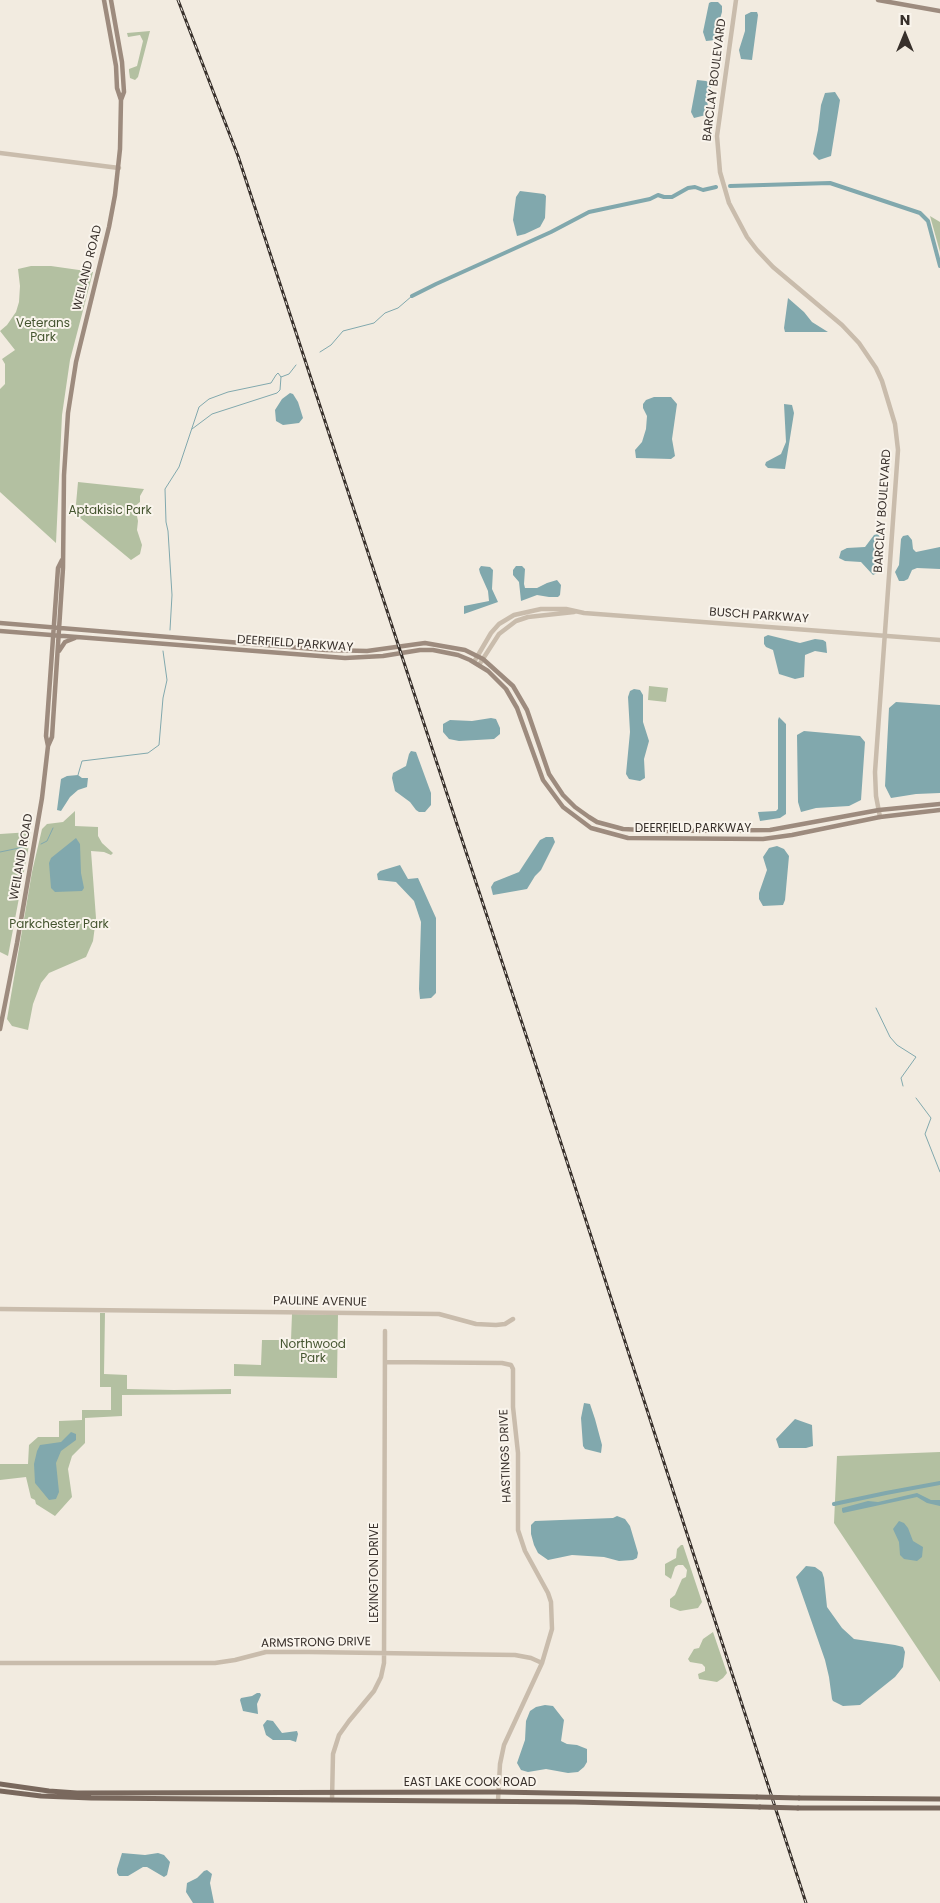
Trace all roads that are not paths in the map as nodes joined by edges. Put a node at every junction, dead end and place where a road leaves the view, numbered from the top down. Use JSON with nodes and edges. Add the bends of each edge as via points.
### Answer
{"nodes":[{"id":1,"x":104,"y":0,"type":"edge"},
{"id":2,"x":111,"y":0,"type":"edge"},
{"id":3,"x":736,"y":0,"type":"edge"},
{"id":4,"x":878,"y":0,"type":"edge"},
{"id":5,"x":940,"y":10,"type":"edge"},
{"id":6,"x":121,"y":100,"type":"junction"},
{"id":7,"x":0,"y":152,"type":"edge"},
{"id":8,"x":119,"y":168,"type":"junction"},
{"id":9,"x":576,"y":612,"type":"junction"},
{"id":10,"x":0,"y":624,"type":"edge"},
{"id":11,"x":56,"y":629,"type":"junction"},
{"id":12,"x":0,"y":630,"type":"edge"},
{"id":13,"x":53,"y":635,"type":"junction"},
{"id":14,"x":59,"y":635,"type":"junction"},
{"id":15,"x":884,"y":636,"type":"junction"},
{"id":16,"x":78,"y":637,"type":"junction"},
{"id":17,"x":940,"y":640,"type":"edge"},
{"id":18,"x":58,"y":655,"type":"junction"},
{"id":19,"x":478,"y":656,"type":"junction"},
{"id":20,"x":483,"y":659,"type":"junction"},
{"id":21,"x":474,"y":662,"type":"junction"},
{"id":22,"x":479,"y":665,"type":"junction"},
{"id":23,"x":48,"y":746,"type":"junction"},
{"id":24,"x":940,"y":804,"type":"edge"},
{"id":25,"x":878,"y":810,"type":"junction"},
{"id":26,"x":940,"y":810,"type":"edge"},
{"id":27,"x":880,"y":817,"type":"junction"},
{"id":28,"x":0,"y":1029,"type":"edge"},
{"id":29,"x":0,"y":1309,"type":"edge"},
{"id":30,"x":513,"y":1319,"type":"dead end"},
{"id":31,"x":385,"y":1331,"type":"dead end"},
{"id":32,"x":385,"y":1362,"type":"junction"},
{"id":33,"x":384,"y":1653,"type":"junction"},
{"id":34,"x":0,"y":1663,"type":"edge"},
{"id":35,"x":542,"y":1663,"type":"junction"},
{"id":36,"x":0,"y":1784,"type":"edge"},
{"id":37,"x":0,"y":1790,"type":"edge"},
{"id":38,"x":499,"y":1792,"type":"junction"},
{"id":39,"x":332,"y":1793,"type":"junction"},
{"id":40,"x":940,"y":1799,"type":"edge"},
{"id":41,"x":332,"y":1800,"type":"junction"},
{"id":42,"x":498,"y":1801,"type":"junction"},
{"id":43,"x":940,"y":1808,"type":"edge"}],
"edges":[{"from":1,"to":6,"type":"main road"},
{"from":2,"to":6,"type":"main road","via":[[122,62],[124,92]]},
{"from":3,"to":15,"type":"street","name":"BARCLAY BOULEVARD","via":[[717,136],[720,172],[729,204],[757,250],[842,324],[859,343],[876,368],[892,408],[898,450]]},
{"from":4,"to":5,"type":"main road"},
{"from":6,"to":8,"type":"main road","name":"WEILAND ROAD"},
{"from":7,"to":8,"type":"street"},
{"from":8,"to":11,"type":"main road","name":"WEILAND ROAD","via":[[71,390],[66,434],[63,568]]},
{"from":9,"to":15,"type":"street","name":"BUSCH PARKWAY"},
{"from":9,"to":19,"type":"street","name":"BUSCH PARKWAY","via":[[541,609],[514,615],[494,630]]},
{"from":9,"to":20,"type":"street","name":"BUSCH PARKWAY","via":[[516,621],[499,634]]},
{"from":10,"to":11,"type":"main road","name":"DEERFIELD PARKWAY"},
{"from":11,"to":13,"type":"main road","name":"WEILAND ROAD"},
{"from":11,"to":14,"type":"main road","name":"WEILAND ROAD"},
{"from":11,"to":19,"type":"main road","name":"DEERFIELD PARKWAY","via":[[352,651],[425,643],[451,646]]},
{"from":12,"to":13,"type":"main road","name":"DEERFIELD PARKWAY"},
{"from":13,"to":14,"type":"main road","name":"DEERFIELD PARKWAY"},
{"from":13,"to":23,"type":"main road","name":"WEILAND ROAD"},
{"from":14,"to":16,"type":"main road","name":"DEERFIELD PARKWAY"},
{"from":14,"to":18,"type":"main road","name":"WEILAND ROAD"},
{"from":15,"to":17,"type":"street","name":"BUSCH PARKWAY"},
{"from":15,"to":25,"type":"street","name":"BARCLAY BOULEVARD","via":[[875,772]]},
{"from":16,"to":18,"type":"main road","via":[[65,642]]},
{"from":16,"to":21,"type":"main road","name":"DEERFIELD PARKWAY","via":[[345,658],[433,650]]},
{"from":18,"to":23,"type":"main road","name":"WEILAND ROAD","via":[[52,737]]},
{"from":19,"to":20,"type":"main road","name":"DEERFIELD PARKWAY"},
{"from":19,"to":21,"type":"street","name":"BUSCH PARKWAY"},
{"from":20,"to":22,"type":"street","name":"BUSCH PARKWAY"},
{"from":20,"to":25,"type":"main road","name":"DEERFIELD PARKWAY","via":[[506,678],[521,698],[555,784],[575,807],[597,822],[636,831],[751,832]]},
{"from":21,"to":22,"type":"main road","name":"DEERFIELD PARKWAY"},
{"from":22,"to":27,"type":"main road","name":"DEERFIELD PARKWAY","via":[[498,680],[517,708],[543,780],[555,798],[580,821],[602,832],[636,839],[763,839]]},
{"from":23,"to":28,"type":"main road","name":"WEILAND ROAD","via":[[39,820]]},
{"from":24,"to":25,"type":"main road","name":"DEERFIELD PARKWAY"},
{"from":25,"to":27,"type":"street","name":"BARCLAY BOULEVARD"},
{"from":26,"to":27,"type":"main road","name":"DEERFIELD PARKWAY"},
{"from":29,"to":30,"type":"street","name":"PAULINE AVENUE","via":[[407,1313],[449,1315],[485,1325],[505,1324]]},
{"from":31,"to":32,"type":"street","name":"LEXINGTON DRIVE"},
{"from":32,"to":33,"type":"street","name":"LEXINGTON DRIVE"},
{"from":32,"to":35,"type":"street","name":"HASTINGS DRIVE","via":[[507,1363],[513,1370],[518,1530],[524,1551],[548,1593],[552,1615],[550,1640]]},
{"from":33,"to":34,"type":"street","name":"ARMSTRONG DRIVE","via":[[266,1652],[215,1663]]},
{"from":33,"to":35,"type":"street","name":"ARMSTRONG DRIVE","via":[[515,1655]]},
{"from":33,"to":39,"type":"street","name":"LEXINGTON DRIVE","via":[[381,1677],[374,1691],[339,1735],[333,1754]]},
{"from":35,"to":38,"type":"street","name":"HASTINGS DRIVE","via":[[504,1744]]},
{"from":36,"to":39,"type":"main road","name":"EAST LAKE COOK ROAD","via":[[77,1793]]},
{"from":37,"to":41,"type":"main road","name":"EAST LAKE COOK ROAD","via":[[91,1798]]},
{"from":38,"to":39,"type":"main road","name":"EAST LAKE COOK ROAD"},
{"from":38,"to":40,"type":"main road","name":"EAST LAKE COOK ROAD","bridge":true},
{"from":38,"to":42,"type":"street","name":"HASTINGS DRIVE"},
{"from":39,"to":41,"type":"street","name":"LEXINGTON DRIVE"},
{"from":41,"to":42,"type":"main road","name":"EAST LAKE COOK ROAD"},
{"from":42,"to":43,"type":"main road","name":"EAST LAKE COOK ROAD","bridge":true,"via":[[760,1808]]}]}
